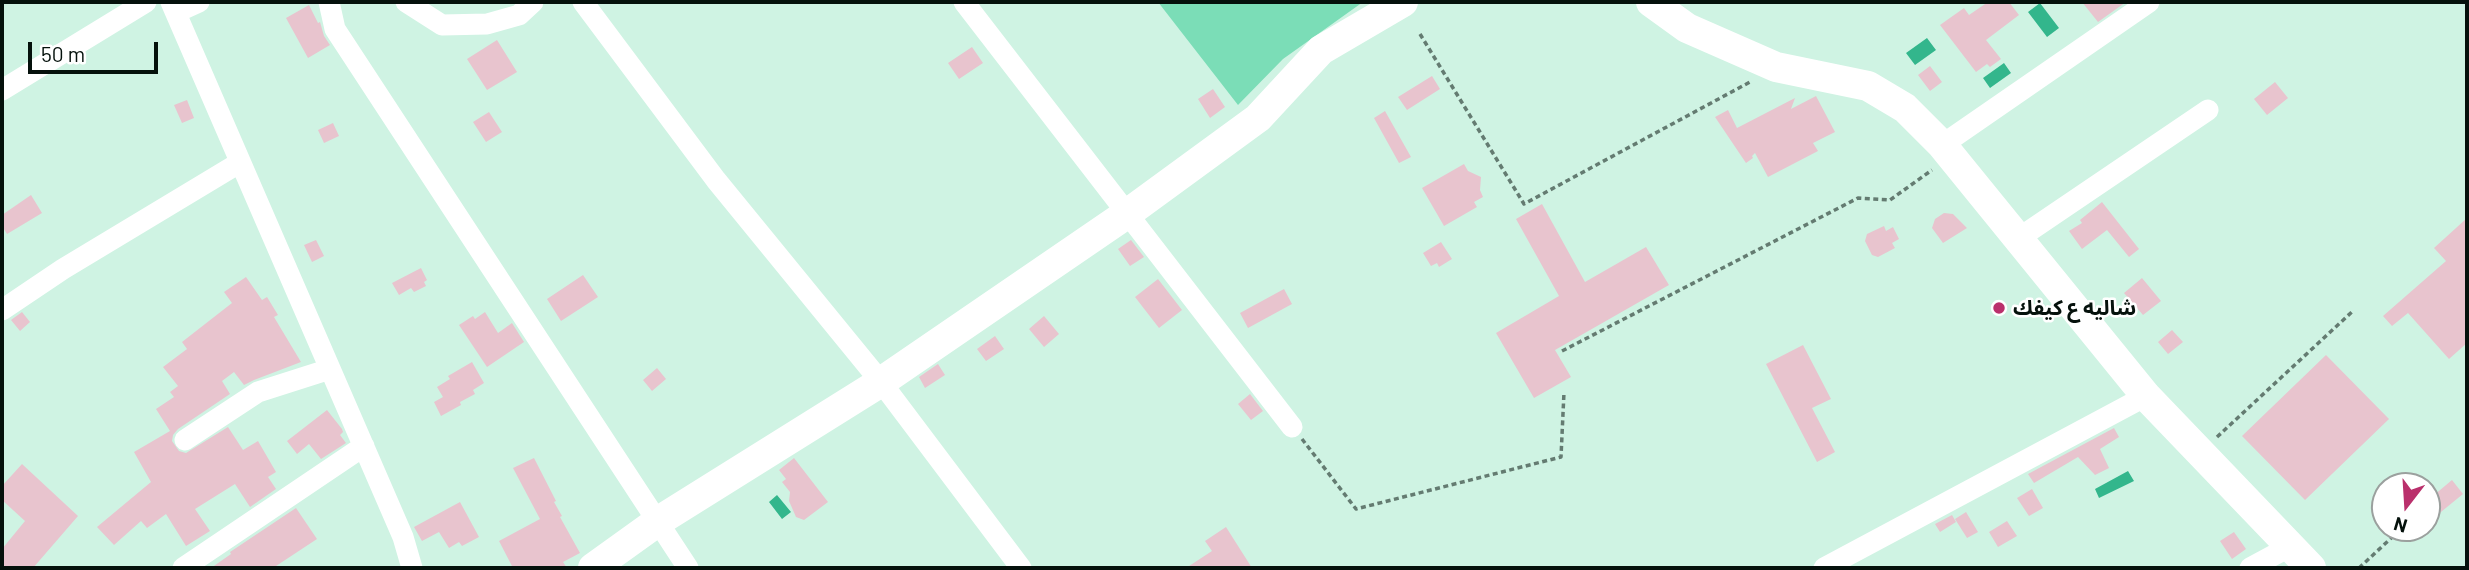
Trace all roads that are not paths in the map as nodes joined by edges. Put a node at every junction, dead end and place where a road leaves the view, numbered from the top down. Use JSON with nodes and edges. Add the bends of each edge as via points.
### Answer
{"nodes":[{"id":1,"x":146,"y":2,"type":"edge"},
{"id":2,"x":199,"y":2,"type":"edge"},
{"id":3,"x":329,"y":2,"type":"edge"},
{"id":4,"x":406,"y":2,"type":"edge"},
{"id":5,"x":533,"y":2,"type":"edge"},
{"id":6,"x":583,"y":2,"type":"edge"},
{"id":7,"x":964,"y":2,"type":"edge"},
{"id":8,"x":1403,"y":2,"type":"edge"},
{"id":9,"x":1651,"y":2,"type":"edge"},
{"id":10,"x":2149,"y":2,"type":"edge"},
{"id":11,"x":174,"y":7,"type":"edge"},
{"id":12,"x":2,"y":90,"type":"edge"},
{"id":13,"x":2208,"y":110,"type":"dead end"},
{"id":14,"x":1947,"y":151,"type":"junction"},
{"id":15,"x":239,"y":163,"type":"junction"},
{"id":16,"x":1128,"y":213,"type":"junction"},
{"id":17,"x":2019,"y":239,"type":"junction"},
{"id":18,"x":2,"y":310,"type":"edge"},
{"id":19,"x":330,"y":369,"type":"junction"},
{"id":20,"x":881,"y":382,"type":"junction"},
{"id":21,"x":2146,"y":396,"type":"junction"},
{"id":22,"x":1292,"y":427,"type":"road end"},
{"id":23,"x":185,"y":440,"type":"dead end"},
{"id":24,"x":364,"y":446,"type":"junction"},
{"id":25,"x":657,"y":522,"type":"junction"},
{"id":26,"x":2289,"y":547,"type":"junction"},
{"id":27,"x":183,"y":568,"type":"edge"},
{"id":28,"x":412,"y":568,"type":"edge"},
{"id":29,"x":593,"y":568,"type":"edge"},
{"id":30,"x":688,"y":568,"type":"edge"},
{"id":31,"x":1021,"y":568,"type":"edge"},
{"id":32,"x":1824,"y":568,"type":"edge"},
{"id":33,"x":2250,"y":568,"type":"edge"},
{"id":34,"x":2311,"y":568,"type":"edge"}],
"edges":[{"from":1,"to":12,"type":"street"},
{"from":2,"to":11,"type":"street"},
{"from":3,"to":25,"type":"street","via":[[335,29]]},
{"from":4,"to":5,"type":"street","via":[[442,25],[487,24],[519,15]]},
{"from":6,"to":20,"type":"street","via":[[716,180]]},
{"from":7,"to":16,"type":"street"},
{"from":8,"to":16,"type":"street","via":[[1321,50],[1258,118]]},
{"from":9,"to":14,"type":"street","via":[[1687,28],[1776,67],[1868,86],[1905,108]]},
{"from":10,"to":14,"type":"street"},
{"from":11,"to":15,"type":"street"},
{"from":13,"to":17,"type":"street"},
{"from":14,"to":17,"type":"street"},
{"from":15,"to":18,"type":"street"},
{"from":15,"to":19,"type":"street"},
{"from":16,"to":20,"type":"street"},
{"from":16,"to":22,"type":"street"},
{"from":17,"to":21,"type":"street"},
{"from":19,"to":23,"type":"street","via":[[258,392]]},
{"from":19,"to":24,"type":"street"},
{"from":20,"to":25,"type":"street"},
{"from":20,"to":31,"type":"street"},
{"from":21,"to":26,"type":"street"},
{"from":21,"to":32,"type":"street"},
{"from":24,"to":27,"type":"street"},
{"from":24,"to":28,"type":"street"},
{"from":25,"to":29,"type":"street"},
{"from":25,"to":30,"type":"street"},
{"from":26,"to":33,"type":"street"},
{"from":26,"to":34,"type":"street"}]}
